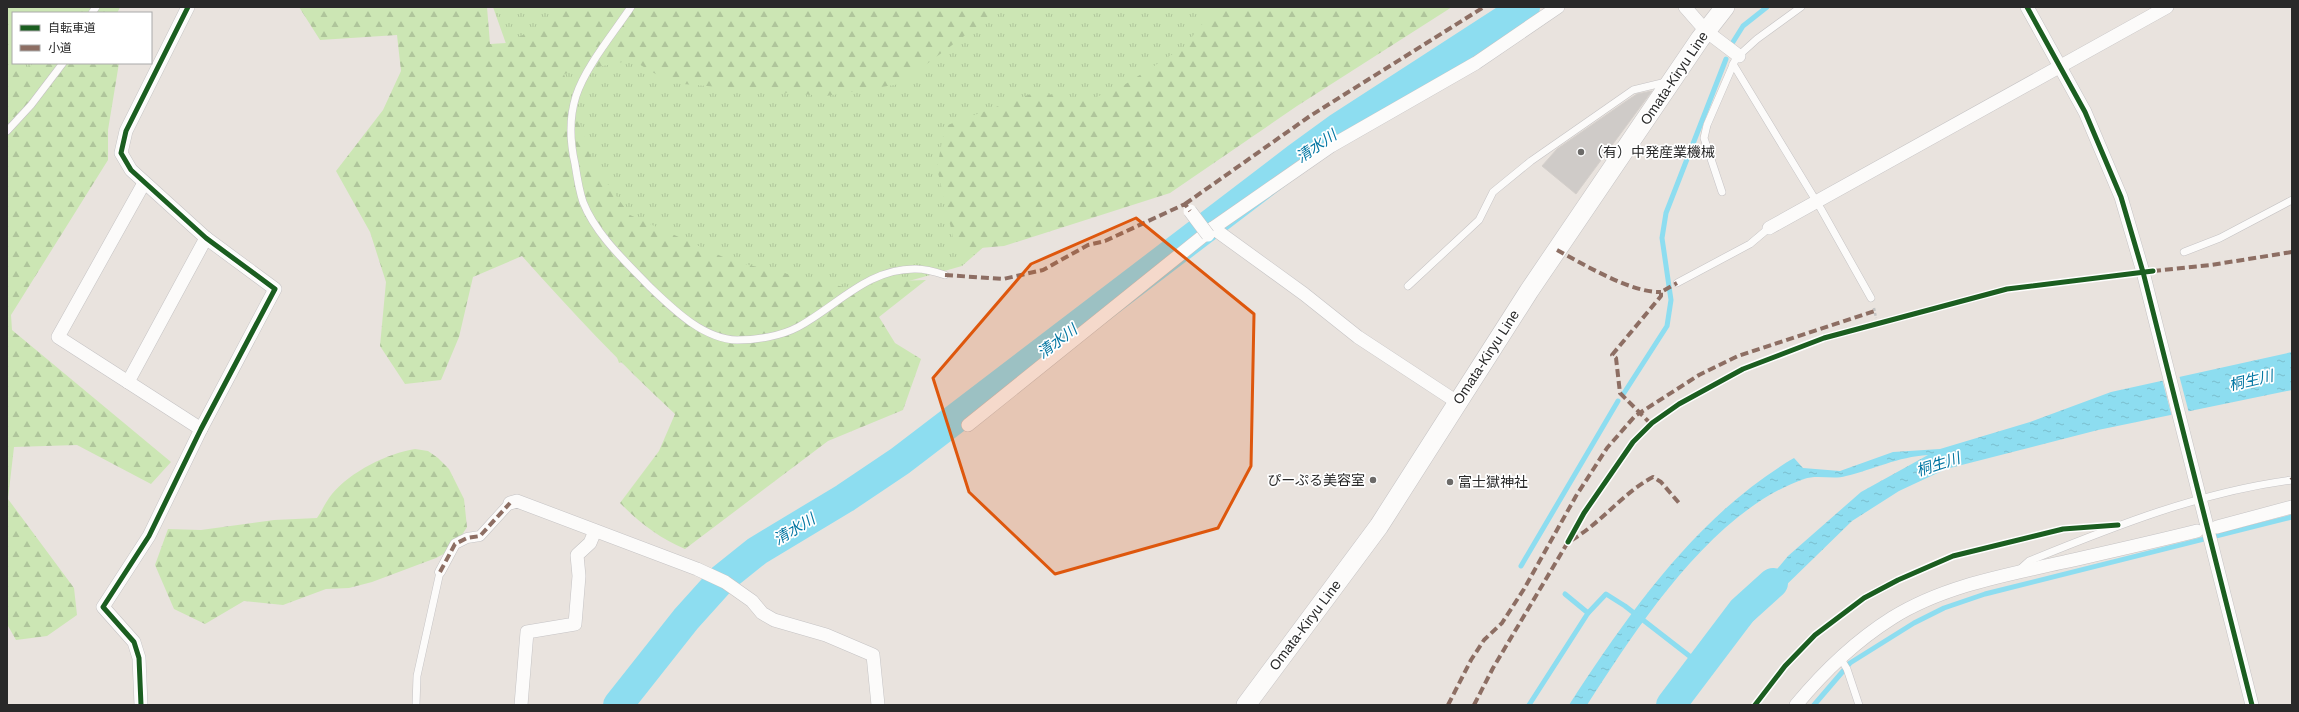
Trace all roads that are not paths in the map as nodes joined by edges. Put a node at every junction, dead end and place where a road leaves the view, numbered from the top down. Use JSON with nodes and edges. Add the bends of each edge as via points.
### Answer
{"nodes":[{"id":1,"x":188,"y":7,"type":"edge"},
{"id":2,"x":631,"y":7,"type":"edge"},
{"id":3,"x":1558,"y":7,"type":"edge"},
{"id":4,"x":1685,"y":7,"type":"edge"},
{"id":5,"x":1725,"y":7,"type":"edge"},
{"id":6,"x":1801,"y":7,"type":"edge"},
{"id":7,"x":2027,"y":7,"type":"edge"},
{"id":8,"x":2167,"y":7,"type":"edge"},
{"id":9,"x":1706,"y":31,"type":"junction"},
{"id":10,"x":1736,"y":60,"type":"junction"},
{"id":11,"x":62,"y":64,"type":"edge"},
{"id":12,"x":2060,"y":67,"type":"junction"},
{"id":13,"x":1672,"y":81,"type":"junction"},
{"id":14,"x":7,"y":130,"type":"edge"},
{"id":15,"x":144,"y":183,"type":"junction"},
{"id":16,"x":1722,"y":192,"type":"dead end"},
{"id":17,"x":2292,"y":200,"type":"edge"},
{"id":18,"x":1815,"y":201,"type":"junction"},
{"id":19,"x":1190,"y":212,"type":"dead end"},
{"id":20,"x":1769,"y":228,"type":"joint"},
{"id":21,"x":1210,"y":231,"type":"junction"},
{"id":22,"x":206,"y":238,"type":"junction"},
{"id":23,"x":2184,"y":252,"type":"dead end"},
{"id":24,"x":945,"y":275,"type":"dead end"},
{"id":25,"x":1677,"y":283,"type":"dead end"},
{"id":26,"x":1408,"y":286,"type":"dead end"},
{"id":27,"x":1871,"y":298,"type":"dead end"},
{"id":28,"x":128,"y":382,"type":"junction"},
{"id":29,"x":1457,"y":402,"type":"junction"},
{"id":30,"x":968,"y":425,"type":"dead end"},
{"id":31,"x":201,"y":429,"type":"junction"},
{"id":32,"x":2292,"y":480,"type":"edge"},
{"id":33,"x":2199,"y":495,"type":"junction"},
{"id":34,"x":510,"y":503,"type":"joint"},
{"id":35,"x":2292,"y":508,"type":"edge"},
{"id":36,"x":2217,"y":527,"type":"dead end"},
{"id":37,"x":595,"y":531,"type":"junction"},
{"id":38,"x":2197,"y":531,"type":"dead end"},
{"id":39,"x":440,"y":572,"type":"joint"},
{"id":40,"x":2016,"y":572,"type":"junction"},
{"id":41,"x":1844,"y":663,"type":"junction"},
{"id":42,"x":140,"y":705,"type":"edge"},
{"id":43,"x":416,"y":705,"type":"edge"},
{"id":44,"x":521,"y":705,"type":"edge"},
{"id":45,"x":878,"y":705,"type":"edge"},
{"id":46,"x":1246,"y":705,"type":"edge"},
{"id":47,"x":1796,"y":705,"type":"edge"},
{"id":48,"x":1859,"y":705,"type":"edge"},
{"id":49,"x":2252,"y":705,"type":"edge"}],
"edges":[{"from":1,"to":15,"type":"street","via":[[121,146],[124,161]]},
{"from":2,"to":24,"type":"lane","via":[[589,70],[576,96],[572,120],[572,149],[584,203],[592,219],[616,252],[682,316],[703,330],[721,337],[737,340],[764,336],[797,327],[850,291],[884,274],[918,269]]},
{"from":3,"to":21,"type":"street","via":[[1476,63],[1331,146]]},
{"from":4,"to":9,"type":"street"},
{"from":5,"to":9,"type":"main road","name":"Omata-Kiryu Line"},
{"from":6,"to":10,"type":"lane","via":[[1757,39]]},
{"from":7,"to":12,"type":"street"},
{"from":8,"to":12,"type":"street"},
{"from":9,"to":10,"type":"street"},
{"from":9,"to":13,"type":"main road","name":"Omata-Kiryu Line"},
{"from":10,"to":16,"type":"lane","via":[[1704,138]]},
{"from":10,"to":18,"type":"lane"},
{"from":11,"to":14,"type":"lane","via":[[31,105]]},
{"from":12,"to":18,"type":"street"},
{"from":12,"to":33,"type":"street","via":[[2085,112],[2121,197]]},
{"from":13,"to":26,"type":"lane","via":[[1633,90],[1531,161],[1493,192],[1479,220]]},
{"from":13,"to":29,"type":"main road","name":"Omata-Kiryu Line"},
{"from":15,"to":22,"type":"street"},
{"from":15,"to":28,"type":"street","via":[[58,336]]},
{"from":17,"to":23,"type":"lane","via":[[2220,238]]},
{"from":18,"to":20,"type":"street"},
{"from":18,"to":27,"type":"lane"},
{"from":19,"to":21,"type":"street","bridge":true},
{"from":20,"to":25,"type":"lane","via":[[1750,244]]},
{"from":21,"to":29,"type":"street","via":[[1304,294],[1358,337]]},
{"from":21,"to":30,"type":"street"},
{"from":22,"to":28,"type":"street"},
{"from":22,"to":31,"type":"street","via":[[275,289]]},
{"from":28,"to":31,"type":"street"},
{"from":29,"to":46,"type":"main road","name":"Omata-Kiryu Line","via":[[1379,526]]},
{"from":31,"to":42,"type":"street","via":[[149,536],[103,607],[134,642],[138,658]]},
{"from":32,"to":33,"type":"lane"},
{"from":33,"to":40,"type":"lane","via":[[2029,562]]},
{"from":33,"to":49,"type":"street"},
{"from":34,"to":37,"type":"street","via":[[517,502]]},
{"from":34,"to":39,"type":"street","via":[[480,536],[467,538],[455,544]]},
{"from":35,"to":36,"type":"street"},
{"from":37,"to":44,"type":"street","via":[[590,543],[577,555],[579,576],[575,624],[527,632]]},
{"from":37,"to":45,"type":"street","via":[[725,582],[774,620],[826,635],[873,655]]},
{"from":38,"to":40,"type":"street"},
{"from":39,"to":43,"type":"lane","via":[[417,676]]},
{"from":40,"to":41,"type":"street","via":[[1949,591],[1893,618]]},
{"from":41,"to":47,"type":"street"},
{"from":41,"to":48,"type":"lane"}]}
